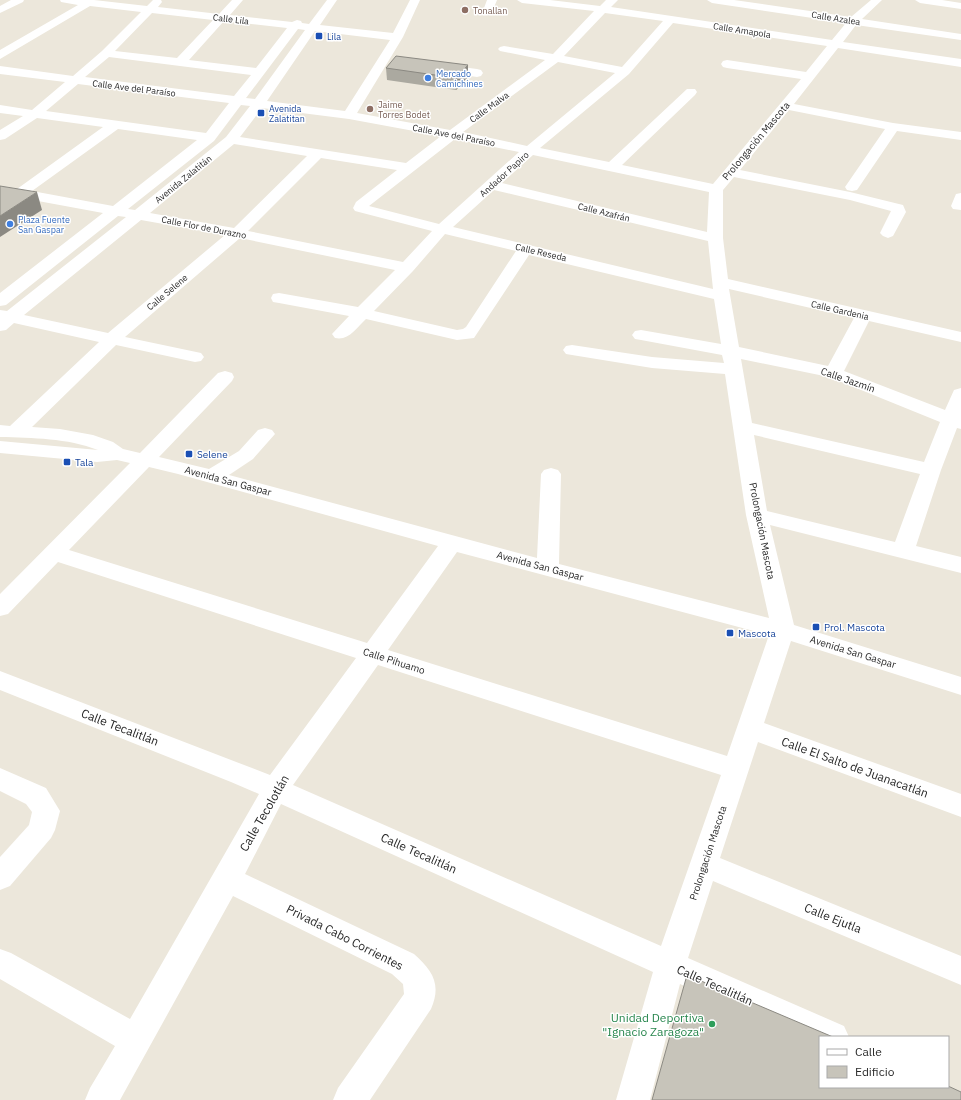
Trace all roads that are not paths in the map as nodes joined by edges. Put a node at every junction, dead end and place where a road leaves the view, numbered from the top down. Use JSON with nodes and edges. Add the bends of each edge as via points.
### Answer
{"nodes":[{"id":1,"x":19,"y":0,"type":"edge"},
{"id":2,"x":65,"y":0,"type":"edge"},
{"id":3,"x":159,"y":0,"type":"edge"},
{"id":4,"x":238,"y":0,"type":"edge"},
{"id":5,"x":332,"y":0,"type":"edge"},
{"id":6,"x":415,"y":0,"type":"edge"},
{"id":7,"x":522,"y":0,"type":"edge"},
{"id":8,"x":613,"y":0,"type":"edge"},
{"id":9,"x":712,"y":0,"type":"edge"},
{"id":10,"x":877,"y":0,"type":"edge"},
{"id":11,"x":920,"y":0,"type":"edge"},
{"id":12,"x":88,"y":3,"type":"junction"},
{"id":13,"x":961,"y":6,"type":"edge"},
{"id":14,"x":793,"y":7,"type":"junction"},
{"id":15,"x":602,"y":9,"type":"junction"},
{"id":16,"x":0,"y":10,"type":"edge"},
{"id":17,"x":149,"y":10,"type":"junction"},
{"id":18,"x":307,"y":11,"type":"dead end"},
{"id":19,"x":221,"y":18,"type":"junction"},
{"id":20,"x":671,"y":19,"type":"junction"},
{"id":21,"x":853,"y":21,"type":"junction"},
{"id":22,"x":294,"y":27,"type":"junction"},
{"id":23,"x":310,"y":28,"type":"junction"},
{"id":24,"x":767,"y":34,"type":"junction"},
{"id":25,"x":397,"y":37,"type":"junction"},
{"id":26,"x":961,"y":37,"type":"edge"},
{"id":27,"x":834,"y":44,"type":"junction"},
{"id":28,"x":757,"y":45,"type":"dead end"},
{"id":29,"x":504,"y":50,"type":"dead end"},
{"id":30,"x":106,"y":53,"type":"junction"},
{"id":31,"x":0,"y":55,"type":"edge"},
{"id":32,"x":556,"y":58,"type":"junction"},
{"id":33,"x":382,"y":61,"type":"junction"},
{"id":34,"x":180,"y":62,"type":"junction"},
{"id":35,"x":398,"y":63,"type":"edge"},
{"id":36,"x":961,"y":63,"type":"edge"},
{"id":37,"x":727,"y":64,"type":"dead end"},
{"id":38,"x":430,"y":67,"type":"edge"},
{"id":39,"x":0,"y":70,"type":"edge"},
{"id":40,"x":625,"y":71,"type":"junction"},
{"id":41,"x":260,"y":72,"type":"junction"},
{"id":42,"x":477,"y":73,"type":"dead end"},
{"id":43,"x":809,"y":76,"type":"junction"},
{"id":44,"x":74,"y":81,"type":"junction"},
{"id":45,"x":691,"y":92,"type":"dead end"},
{"id":46,"x":237,"y":101,"type":"junction"},
{"id":47,"x":259,"y":103,"type":"junction"},
{"id":48,"x":786,"y":106,"type":"junction"},
{"id":49,"x":0,"y":109,"type":"edge"},
{"id":50,"x":35,"y":114,"type":"junction"},
{"id":51,"x":349,"y":115,"type":"junction"},
{"id":52,"x":114,"y":125,"type":"junction"},
{"id":53,"x":893,"y":127,"type":"junction"},
{"id":54,"x":452,"y":134,"type":"junction"},
{"id":55,"x":0,"y":136,"type":"edge"},
{"id":56,"x":961,"y":136,"type":"edge"},
{"id":57,"x":209,"y":138,"type":"junction"},
{"id":58,"x":231,"y":140,"type":"junction"},
{"id":59,"x":530,"y":150,"type":"junction"},
{"id":60,"x":318,"y":153,"type":"junction"},
{"id":61,"x":409,"y":168,"type":"junction"},
{"id":62,"x":610,"y":168,"type":"junction"},
{"id":63,"x":730,"y":172,"type":"junction"},
{"id":64,"x":493,"y":185,"type":"junction"},
{"id":65,"x":852,"y":187,"type":"dead end"},
{"id":66,"x":716,"y":189,"type":"junction"},
{"id":67,"x":0,"y":190,"type":"edge"},
{"id":68,"x":20,"y":193,"type":"junction"},
{"id":69,"x":360,"y":208,"type":"joint"},
{"id":70,"x":117,"y":210,"type":"junction"},
{"id":71,"x":140,"y":215,"type":"junction"},
{"id":72,"x":442,"y":229,"type":"junction"},
{"id":73,"x":237,"y":233,"type":"junction"},
{"id":74,"x":888,"y":233,"type":"dead end"},
{"id":75,"x":715,"y":238,"type":"junction"},
{"id":76,"x":524,"y":249,"type":"junction"},
{"id":77,"x":407,"y":268,"type":"junction"},
{"id":78,"x":721,"y":289,"type":"junction"},
{"id":79,"x":279,"y":298,"type":"dead end"},
{"id":80,"x":0,"y":301,"type":"edge"},
{"id":81,"x":361,"y":313,"type":"junction"},
{"id":82,"x":864,"y":315,"type":"junction"},
{"id":83,"x":4,"y":319,"type":"edge"},
{"id":84,"x":341,"y":334,"type":"dead end"},
{"id":85,"x":641,"y":335,"type":"dead end"},
{"id":86,"x":961,"y":336,"type":"edge"},
{"id":87,"x":112,"y":339,"type":"junction"},
{"id":88,"x":572,"y":350,"type":"dead end"},
{"id":89,"x":195,"y":357,"type":"dead end"},
{"id":90,"x":732,"y":360,"type":"junction"},
{"id":91,"x":834,"y":373,"type":"junction"},
{"id":92,"x":225,"y":377,"type":"dead end"},
{"id":93,"x":961,"y":394,"type":"edge"},
{"id":94,"x":956,"y":421,"type":"edge"},
{"id":95,"x":743,"y":427,"type":"junction"},
{"id":96,"x":8,"y":431,"type":"edge"},
{"id":97,"x":266,"y":434,"type":"dead end"},
{"id":98,"x":0,"y":446,"type":"edge"},
{"id":99,"x":118,"y":454,"type":"junction"},
{"id":100,"x":143,"y":460,"type":"junction"},
{"id":101,"x":931,"y":470,"type":"junction"},
{"id":102,"x":550,"y":474,"type":"dead end"},
{"id":103,"x":211,"y":477,"type":"junction"},
{"id":104,"x":757,"y":515,"type":"junction"},
{"id":105,"x":452,"y":543,"type":"junction"},
{"id":106,"x":903,"y":551,"type":"junction"},
{"id":107,"x":53,"y":553,"type":"junction"},
{"id":108,"x":961,"y":565,"type":"edge"},
{"id":109,"x":548,"y":568,"type":"junction"},
{"id":110,"x":3,"y":601,"type":"edge"},
{"id":111,"x":783,"y":630,"type":"junction"},
{"id":112,"x":372,"y":654,"type":"junction"},
{"id":113,"x":0,"y":680,"type":"edge"},
{"id":114,"x":961,"y":686,"type":"edge"},
{"id":115,"x":750,"y":728,"type":"junction"},
{"id":116,"x":736,"y":768,"type":"junction"},
{"id":117,"x":0,"y":779,"type":"edge"},
{"id":118,"x":275,"y":790,"type":"junction"},
{"id":119,"x":961,"y":806,"type":"edge"},
{"id":120,"x":705,"y":865,"type":"junction"},
{"id":121,"x":0,"y":878,"type":"edge"},
{"id":122,"x":227,"y":879,"type":"junction"},
{"id":123,"x":0,"y":963,"type":"edge"},
{"id":124,"x":670,"y":965,"type":"junction"},
{"id":125,"x":961,"y":971,"type":"edge"},
{"id":126,"x":831,"y":1036,"type":"edge"},
{"id":127,"x":136,"y":1040,"type":"junction"},
{"id":128,"x":102,"y":1100,"type":"edge"},
{"id":129,"x":350,"y":1100,"type":"edge"},
{"id":130,"x":634,"y":1100,"type":"edge"}],
"edges":[{"from":1,"to":16,"type":"street"},
{"from":2,"to":12,"type":"street","name":"Calle Lila"},
{"from":3,"to":17,"type":"street"},
{"from":4,"to":19,"type":"street"},
{"from":5,"to":23,"type":"street","name":"Avenida Zalatitán"},
{"from":6,"to":25,"type":"street"},
{"from":7,"to":15,"type":"street","name":"Calle Amapola"},
{"from":8,"to":15,"type":"street","name":"Calle Malva"},
{"from":9,"to":14,"type":"street","name":"Calle Azalea"},
{"from":10,"to":21,"type":"street","name":"Prolongación Mascota"},
{"from":11,"to":13,"type":"street"},
{"from":12,"to":17,"type":"street","name":"Calle Lila"},
{"from":12,"to":31,"type":"street"},
{"from":14,"to":21,"type":"street","name":"Calle Azalea"},
{"from":14,"to":24,"type":"street"},
{"from":15,"to":20,"type":"street","name":"Calle Amapola"},
{"from":15,"to":32,"type":"street","name":"Calle Malva"},
{"from":17,"to":19,"type":"street","name":"Calle Lila"},
{"from":17,"to":30,"type":"street"},
{"from":18,"to":22,"type":"street","name":"Avenida Zalatitán"},
{"from":19,"to":22,"type":"street","name":"Calle Lila"},
{"from":19,"to":34,"type":"street"},
{"from":20,"to":24,"type":"street","name":"Calle Amapola"},
{"from":20,"to":40,"type":"street","name":"Andador Papiro"},
{"from":21,"to":26,"type":"street","name":"Calle Azalea"},
{"from":21,"to":27,"type":"street","name":"Prolongación Mascota"},
{"from":22,"to":23,"type":"street","name":"Calle Lila"},
{"from":22,"to":41,"type":"street","name":"Avenida Zalatitán"},
{"from":23,"to":25,"type":"street","name":"Calle Lila"},
{"from":23,"to":47,"type":"street","name":"Avenida Zalatitán"},
{"from":24,"to":27,"type":"street","name":"Calle Amapola"},
{"from":24,"to":28,"type":"street"},
{"from":25,"to":33,"type":"street"},
{"from":27,"to":36,"type":"street","name":"Calle Amapola"},
{"from":27,"to":43,"type":"street","name":"Prolongación Mascota"},
{"from":29,"to":32,"type":"street"},
{"from":30,"to":34,"type":"street"},
{"from":30,"to":44,"type":"street"},
{"from":32,"to":40,"type":"street"},
{"from":32,"to":54,"type":"street","name":"Calle Malva"},
{"from":33,"to":35,"type":"street"},
{"from":33,"to":51,"type":"street"},
{"from":34,"to":41,"type":"street"},
{"from":37,"to":43,"type":"street"},
{"from":38,"to":42,"type":"street"},
{"from":39,"to":44,"type":"street","name":"Calle Ave del Paraíso"},
{"from":40,"to":59,"type":"street","name":"Andador Papiro"},
{"from":41,"to":46,"type":"street","name":"Avenida Zalatitán"},
{"from":43,"to":48,"type":"street","name":"Prolongación Mascota"},
{"from":44,"to":46,"type":"street","name":"Calle Ave del Paraíso"},
{"from":44,"to":50,"type":"street"},
{"from":45,"to":62,"type":"street"},
{"from":46,"to":47,"type":"street","name":"Calle Ave del Paraíso"},
{"from":46,"to":57,"type":"street","name":"Avenida Zalatitán"},
{"from":47,"to":51,"type":"street","name":"Calle Ave del Paraíso"},
{"from":47,"to":58,"type":"street","name":"Avenida Zalatitán"},
{"from":48,"to":53,"type":"street"},
{"from":48,"to":63,"type":"street","name":"Prolongación Mascota"},
{"from":49,"to":50,"type":"street"},
{"from":50,"to":52,"type":"street"},
{"from":50,"to":55,"type":"street"},
{"from":51,"to":54,"type":"street","name":"Calle Ave del Paraíso"},
{"from":52,"to":57,"type":"street"},
{"from":52,"to":68,"type":"street"},
{"from":53,"to":56,"type":"street"},
{"from":53,"to":65,"type":"street"},
{"from":54,"to":59,"type":"street","name":"Calle Ave del Paraíso"},
{"from":54,"to":61,"type":"street","name":"Calle Malva"},
{"from":57,"to":70,"type":"street","name":"Avenida Zalatitán"},
{"from":58,"to":60,"type":"street"},
{"from":58,"to":71,"type":"street","name":"Avenida Zalatitán"},
{"from":59,"to":62,"type":"street","name":"Calle Ave del Paraíso"},
{"from":59,"to":64,"type":"street","name":"Andador Papiro"},
{"from":60,"to":61,"type":"street"},
{"from":60,"to":73,"type":"street","name":"Calle Selene"},
{"from":61,"to":69,"type":"street","name":"Calle Malva"},
{"from":62,"to":66,"type":"street","name":"Calle Ave del Paraíso"},
{"from":63,"to":66,"type":"street","name":"Prolongación Mascota"},
{"from":63,"to":74,"type":"street","via":[[898,208],[899,212]]},
{"from":64,"to":72,"type":"street","name":"Andador Papiro"},
{"from":64,"to":75,"type":"street","name":"Calle Azafrán"},
{"from":66,"to":75,"type":"street","name":"Prolongación Mascota"},
{"from":67,"to":68,"type":"street","name":"Calle Flor de Durazno"},
{"from":68,"to":70,"type":"street","name":"Calle Flor de Durazno"},
{"from":69,"to":72,"type":"street","name":"Calle Reseda"},
{"from":70,"to":71,"type":"street","name":"Calle Flor de Durazno"},
{"from":70,"to":80,"type":"street","name":"Avenida Zalatitán"},
{"from":71,"to":73,"type":"street","name":"Calle Flor de Durazno"},
{"from":71,"to":83,"type":"street","name":"Avenida Zalatitán"},
{"from":72,"to":76,"type":"street","name":"Calle Reseda"},
{"from":72,"to":77,"type":"street","name":"Andador Papiro"},
{"from":73,"to":77,"type":"street","name":"Calle Flor de Durazno"},
{"from":73,"to":87,"type":"street","name":"Calle Selene"},
{"from":75,"to":78,"type":"street","name":"Prolongación Mascota"},
{"from":76,"to":78,"type":"street","name":"Calle Reseda"},
{"from":76,"to":81,"type":"street","via":[[468,334],[457,335]]},
{"from":77,"to":81,"type":"street","name":"Andador Papiro"},
{"from":78,"to":82,"type":"street","name":"Calle Gardenia"},
{"from":78,"to":90,"type":"street","name":"Prolongación Mascota"},
{"from":79,"to":81,"type":"street"},
{"from":81,"to":84,"type":"street","name":"Andador Papiro"},
{"from":82,"to":86,"type":"street","name":"Calle Gardenia"},
{"from":82,"to":91,"type":"street"},
{"from":83,"to":87,"type":"street"},
{"from":85,"to":90,"type":"street"},
{"from":87,"to":89,"type":"street"},
{"from":87,"to":96,"type":"street","name":"Calle Selene"},
{"from":88,"to":90,"type":"street","via":[[617,359]]},
{"from":90,"to":91,"type":"street","name":"Calle Jazmín"},
{"from":90,"to":95,"type":"street","name":"Prolongación Mascota"},
{"from":91,"to":94,"type":"street","name":"Calle Jazmín"},
{"from":92,"to":100,"type":"street"},
{"from":93,"to":94,"type":"street"},
{"from":94,"to":101,"type":"street"},
{"from":95,"to":101,"type":"street"},
{"from":95,"to":104,"type":"street","name":"Prolongación Mascota"},
{"from":96,"to":99,"type":"street","name":"Avenida San Gaspar","via":[[87,440],[109,446]]},
{"from":97,"to":103,"type":"street","via":[[246,455]]},
{"from":98,"to":99,"type":"street","name":"Avenida San Gaspar","via":[[97,456]]},
{"from":99,"to":100,"type":"street","name":"Avenida San Gaspar"},
{"from":100,"to":103,"type":"street","name":"Avenida San Gaspar"},
{"from":100,"to":107,"type":"street"},
{"from":101,"to":106,"type":"street"},
{"from":102,"to":109,"type":"street"},
{"from":103,"to":105,"type":"street","name":"Avenida San Gaspar"},
{"from":104,"to":106,"type":"street"},
{"from":104,"to":111,"type":"street","name":"Prolongación Mascota"},
{"from":105,"to":109,"type":"street","name":"Avenida San Gaspar"},
{"from":105,"to":112,"type":"street","name":"Calle Tecolotlán"},
{"from":106,"to":108,"type":"street"},
{"from":107,"to":110,"type":"street"},
{"from":107,"to":112,"type":"street","name":"Calle Pihuamo"},
{"from":109,"to":111,"type":"street","name":"Avenida San Gaspar"},
{"from":111,"to":114,"type":"street","name":"Avenida San Gaspar"},
{"from":111,"to":115,"type":"street","name":"Prolongación Mascota"},
{"from":112,"to":116,"type":"street","name":"Calle Pihuamo"},
{"from":112,"to":118,"type":"street","name":"Calle Tecolotlán"},
{"from":113,"to":118,"type":"street","name":"Calle Tecalitlán"},
{"from":115,"to":116,"type":"street","name":"Prolongación Mascota"},
{"from":115,"to":119,"type":"street","name":"Calle El Salto de Juanacatlán"},
{"from":116,"to":120,"type":"street","name":"Prolongación Mascota"},
{"from":117,"to":121,"type":"street","via":[[36,796],[46,810],[41,830]]},
{"from":118,"to":122,"type":"street","name":"Calle Tecolotlán"},
{"from":118,"to":124,"type":"street","name":"Calle Tecalitlán"},
{"from":120,"to":124,"type":"street","name":"Prolongación Mascota"},
{"from":120,"to":125,"type":"street","name":"Calle Ejutla"},
{"from":122,"to":127,"type":"street","name":"Calle Tecolotlán"},
{"from":122,"to":129,"type":"street","name":"Privada Cabo Corrientes","via":[[403,964],[418,978],[420,998]]},
{"from":123,"to":127,"type":"street"},
{"from":124,"to":126,"type":"street","name":"Calle Tecalitlán"},
{"from":124,"to":130,"type":"street","name":"Prolongación Mascota"},
{"from":127,"to":128,"type":"street","name":"Calle Tecolotlán"}]}
